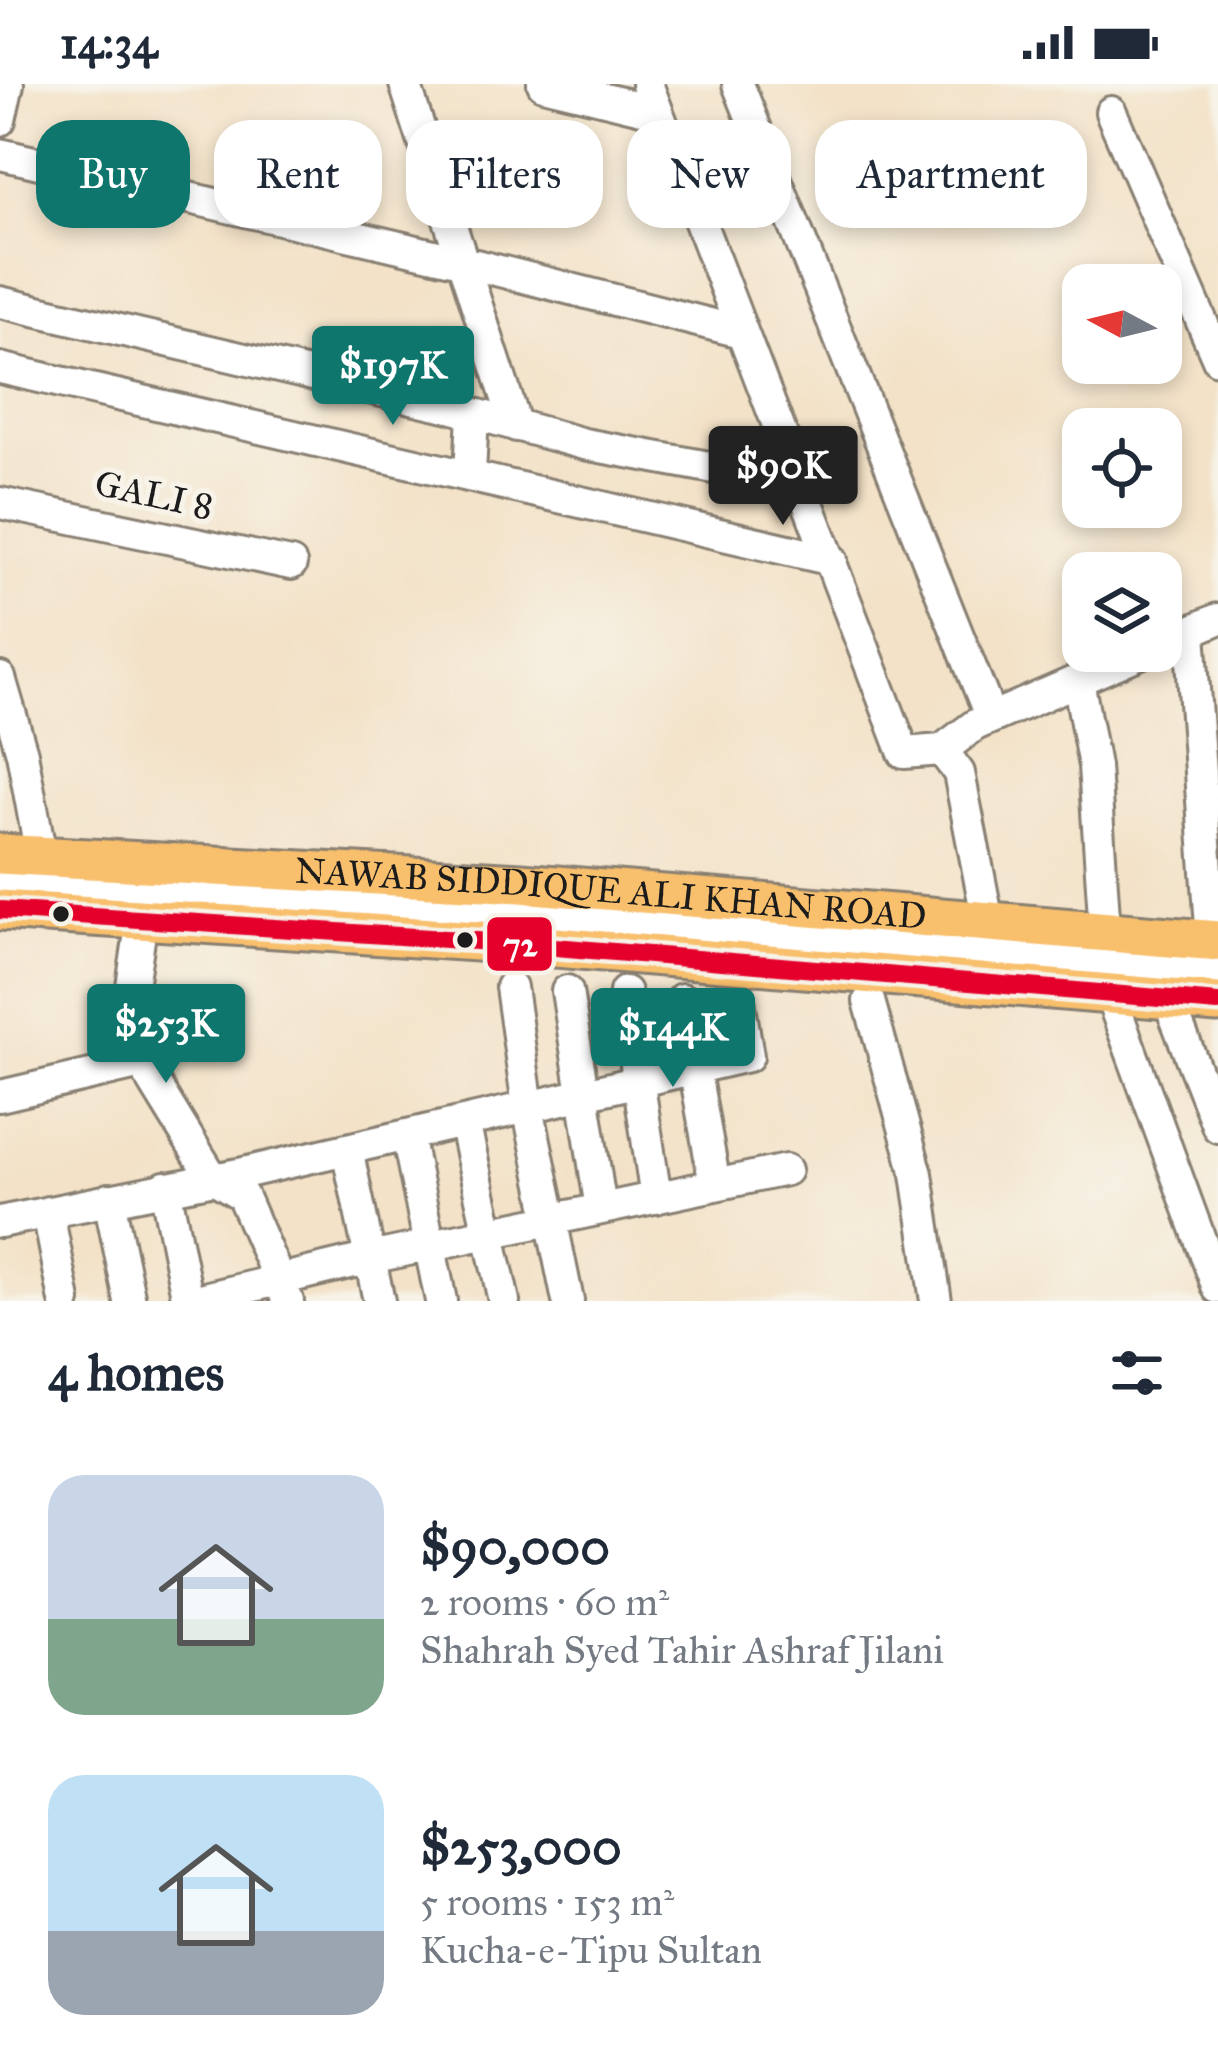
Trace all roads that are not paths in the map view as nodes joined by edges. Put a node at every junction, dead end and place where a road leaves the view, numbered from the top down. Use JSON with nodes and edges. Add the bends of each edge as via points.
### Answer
{"nodes":[{"id":1,"x":8,"y":84,"type":"edge"},
{"id":2,"x":405,"y":84,"type":"edge"},
{"id":3,"x":543,"y":84,"type":"edge"},
{"id":4,"x":738,"y":84,"type":"edge"},
{"id":5,"x":653,"y":98,"type":"edge"},
{"id":6,"x":1111,"y":112,"type":"dead end"},
{"id":7,"x":0,"y":120,"type":"edge"},
{"id":8,"x":0,"y":154,"type":"edge"},
{"id":9,"x":460,"y":261,"type":"junction"},
{"id":10,"x":0,"y":302,"type":"edge"},
{"id":11,"x":741,"y":332,"type":"junction"},
{"id":12,"x":1218,"y":359,"type":"edge"},
{"id":13,"x":0,"y":368,"type":"edge"},
{"id":14,"x":473,"y":414,"type":"junction"},
{"id":15,"x":516,"y":426,"type":"junction"},
{"id":16,"x":470,"y":474,"type":"junction"},
{"id":17,"x":801,"y":484,"type":"junction"},
{"id":18,"x":0,"y":503,"type":"edge"},
{"id":19,"x":832,"y":560,"type":"junction"},
{"id":20,"x":291,"y":564,"type":"dead end"},
{"id":21,"x":1190,"y":632,"type":"edge"},
{"id":22,"x":1096,"y":672,"type":"edge"},
{"id":23,"x":0,"y":679,"type":"edge"},
{"id":24,"x":1078,"y":680,"type":"junction"},
{"id":25,"x":991,"y":718,"type":"junction"},
{"id":26,"x":942,"y":750,"type":"junction"},
{"id":27,"x":0,"y":854,"type":"edge"},
{"id":28,"x":41,"y":856,"type":"junction"},
{"id":29,"x":0,"y":882,"type":"edge"},
{"id":30,"x":0,"y":910,"type":"edge"},
{"id":31,"x":142,"y":919,"type":"junction"},
{"id":32,"x":988,"y":922,"type":"junction"},
{"id":33,"x":1105,"y":932,"type":"junction"},
{"id":34,"x":1216,"y":952,"type":"edge"},
{"id":35,"x":511,"y":987,"type":"dead end"},
{"id":36,"x":567,"y":991,"type":"dead end"},
{"id":37,"x":625,"y":992,"type":"dead end"},
{"id":38,"x":1110,"y":994,"type":"junction"},
{"id":39,"x":682,"y":999,"type":"dead end"},
{"id":40,"x":1168,"y":999,"type":"junction"},
{"id":41,"x":739,"y":1000,"type":"dead end"},
{"id":42,"x":869,"y":1001,"type":"dead end"},
{"id":43,"x":1218,"y":1003,"type":"edge"},
{"id":44,"x":142,"y":1064,"type":"junction"},
{"id":45,"x":694,"y":1068,"type":"junction"},
{"id":46,"x":639,"y":1081,"type":"junction"},
{"id":47,"x":583,"y":1094,"type":"junction"},
{"id":48,"x":0,"y":1096,"type":"edge"},
{"id":49,"x":527,"y":1107,"type":"junction"},
{"id":50,"x":464,"y":1122,"type":"junction"},
{"id":51,"x":1218,"y":1126,"type":"edge"},
{"id":52,"x":407,"y":1135,"type":"junction"},
{"id":53,"x":347,"y":1149,"type":"junction"},
{"id":54,"x":785,"y":1170,"type":"dead end"},
{"id":55,"x":212,"y":1177,"type":"junction"},
{"id":56,"x":715,"y":1185,"type":"junction"},
{"id":57,"x":165,"y":1187,"type":"junction"},
{"id":58,"x":656,"y":1198,"type":"junction"},
{"id":59,"x":109,"y":1199,"type":"junction"},
{"id":60,"x":601,"y":1209,"type":"junction"},
{"id":61,"x":48,"y":1212,"type":"junction"},
{"id":62,"x":551,"y":1220,"type":"junction"},
{"id":63,"x":0,"y":1222,"type":"edge"},
{"id":64,"x":489,"y":1233,"type":"junction"},
{"id":65,"x":429,"y":1246,"type":"junction"},
{"id":66,"x":266,"y":1252,"type":"junction"},
{"id":67,"x":370,"y":1258,"type":"junction"},
{"id":68,"x":1218,"y":1288,"type":"edge"},
{"id":69,"x":283,"y":1291,"type":"edge"},
{"id":70,"x":247,"y":1295,"type":"edge"},
{"id":71,"x":65,"y":1301,"type":"edge"},
{"id":72,"x":130,"y":1301,"type":"edge"},
{"id":73,"x":190,"y":1301,"type":"edge"},
{"id":74,"x":380,"y":1301,"type":"edge"},
{"id":75,"x":441,"y":1301,"type":"edge"},
{"id":76,"x":504,"y":1301,"type":"edge"},
{"id":77,"x":568,"y":1301,"type":"edge"},
{"id":78,"x":936,"y":1301,"type":"edge"}],
"edges":[{"from":1,"to":7,"type":"street"},
{"from":2,"to":9,"type":"street"},
{"from":3,"to":5,"type":"street"},
{"from":4,"to":25,"type":"street"},
{"from":5,"to":11,"type":"street"},
{"from":6,"to":12,"type":"street"},
{"from":8,"to":9,"type":"street"},
{"from":9,"to":11,"type":"street"},
{"from":9,"to":15,"type":"street"},
{"from":10,"to":14,"type":"street"},
{"from":11,"to":17,"type":"street"},
{"from":13,"to":16,"type":"street"},
{"from":14,"to":15,"type":"street"},
{"from":14,"to":16,"type":"street"},
{"from":15,"to":17,"type":"street"},
{"from":16,"to":19,"type":"street"},
{"from":17,"to":19,"type":"street"},
{"from":18,"to":20,"type":"street","name":"GALI 8"},
{"from":19,"to":26,"type":"street","via":[[904,753]]},
{"from":21,"to":34,"type":"street"},
{"from":22,"to":24,"type":"street"},
{"from":23,"to":28,"type":"street"},
{"from":24,"to":25,"type":"street"},
{"from":24,"to":33,"type":"street","via":[[1094,766]]},
{"from":25,"to":26,"type":"street"},
{"from":26,"to":32,"type":"street","via":[[959,773]]},
{"from":27,"to":28,"type":"main road","name":"NAWAB SIDDIQUE ALI KHAN ROAD"},
{"from":28,"to":32,"type":"main road","name":"NAWAB SIDDIQUE ALI KHAN ROAD","via":[[521,883]]},
{"from":29,"to":34,"type":"street"},
{"from":30,"to":31,"type":"main road","name":"NAWAB SIDDIQUE ALI KHAN ROAD"},
{"from":31,"to":38,"type":"main road","name":"NAWAB SIDDIQUE ALI KHAN ROAD"},
{"from":31,"to":44,"type":"street","via":[[130,1000]]},
{"from":32,"to":33,"type":"main road","name":"NAWAB SIDDIQUE ALI KHAN ROAD"},
{"from":33,"to":34,"type":"main road","name":"NAWAB SIDDIQUE ALI KHAN ROAD"},
{"from":35,"to":49,"type":"street"},
{"from":36,"to":47,"type":"street"},
{"from":37,"to":46,"type":"street"},
{"from":38,"to":40,"type":"main road","name":"NAWAB SIDDIQUE ALI KHAN ROAD"},
{"from":38,"to":68,"type":"street"},
{"from":39,"to":45,"type":"street"},
{"from":40,"to":43,"type":"main road","name":"NAWAB SIDDIQUE ALI KHAN ROAD"},
{"from":40,"to":51,"type":"street"},
{"from":41,"to":45,"type":"street","via":[[748,1055]]},
{"from":42,"to":78,"type":"street","via":[[917,1174]]},
{"from":44,"to":48,"type":"street"},
{"from":44,"to":55,"type":"street"},
{"from":45,"to":46,"type":"street"},
{"from":45,"to":56,"type":"street"},
{"from":46,"to":47,"type":"street"},
{"from":46,"to":58,"type":"street"},
{"from":47,"to":49,"type":"street"},
{"from":47,"to":60,"type":"street"},
{"from":49,"to":50,"type":"street"},
{"from":49,"to":62,"type":"street"},
{"from":50,"to":52,"type":"street"},
{"from":50,"to":64,"type":"street"},
{"from":52,"to":53,"type":"street"},
{"from":52,"to":65,"type":"street"},
{"from":53,"to":55,"type":"street"},
{"from":53,"to":67,"type":"street"},
{"from":54,"to":56,"type":"street"},
{"from":55,"to":57,"type":"street"},
{"from":55,"to":66,"type":"street","via":[[242,1195]]},
{"from":56,"to":58,"type":"street"},
{"from":57,"to":59,"type":"street"},
{"from":57,"to":73,"type":"street"},
{"from":58,"to":60,"type":"street"},
{"from":59,"to":61,"type":"street"},
{"from":59,"to":72,"type":"street"},
{"from":60,"to":62,"type":"street"},
{"from":61,"to":63,"type":"street"},
{"from":61,"to":71,"type":"street"},
{"from":62,"to":64,"type":"street"},
{"from":62,"to":77,"type":"street"},
{"from":64,"to":65,"type":"street"},
{"from":64,"to":76,"type":"street"},
{"from":65,"to":67,"type":"street"},
{"from":65,"to":75,"type":"street"},
{"from":66,"to":69,"type":"street"},
{"from":66,"to":70,"type":"street","via":[[248,1261]]},
{"from":67,"to":69,"type":"street"},
{"from":67,"to":74,"type":"street"},
{"from":69,"to":70,"type":"street"},
{"from":70,"to":73,"type":"street"}]}
